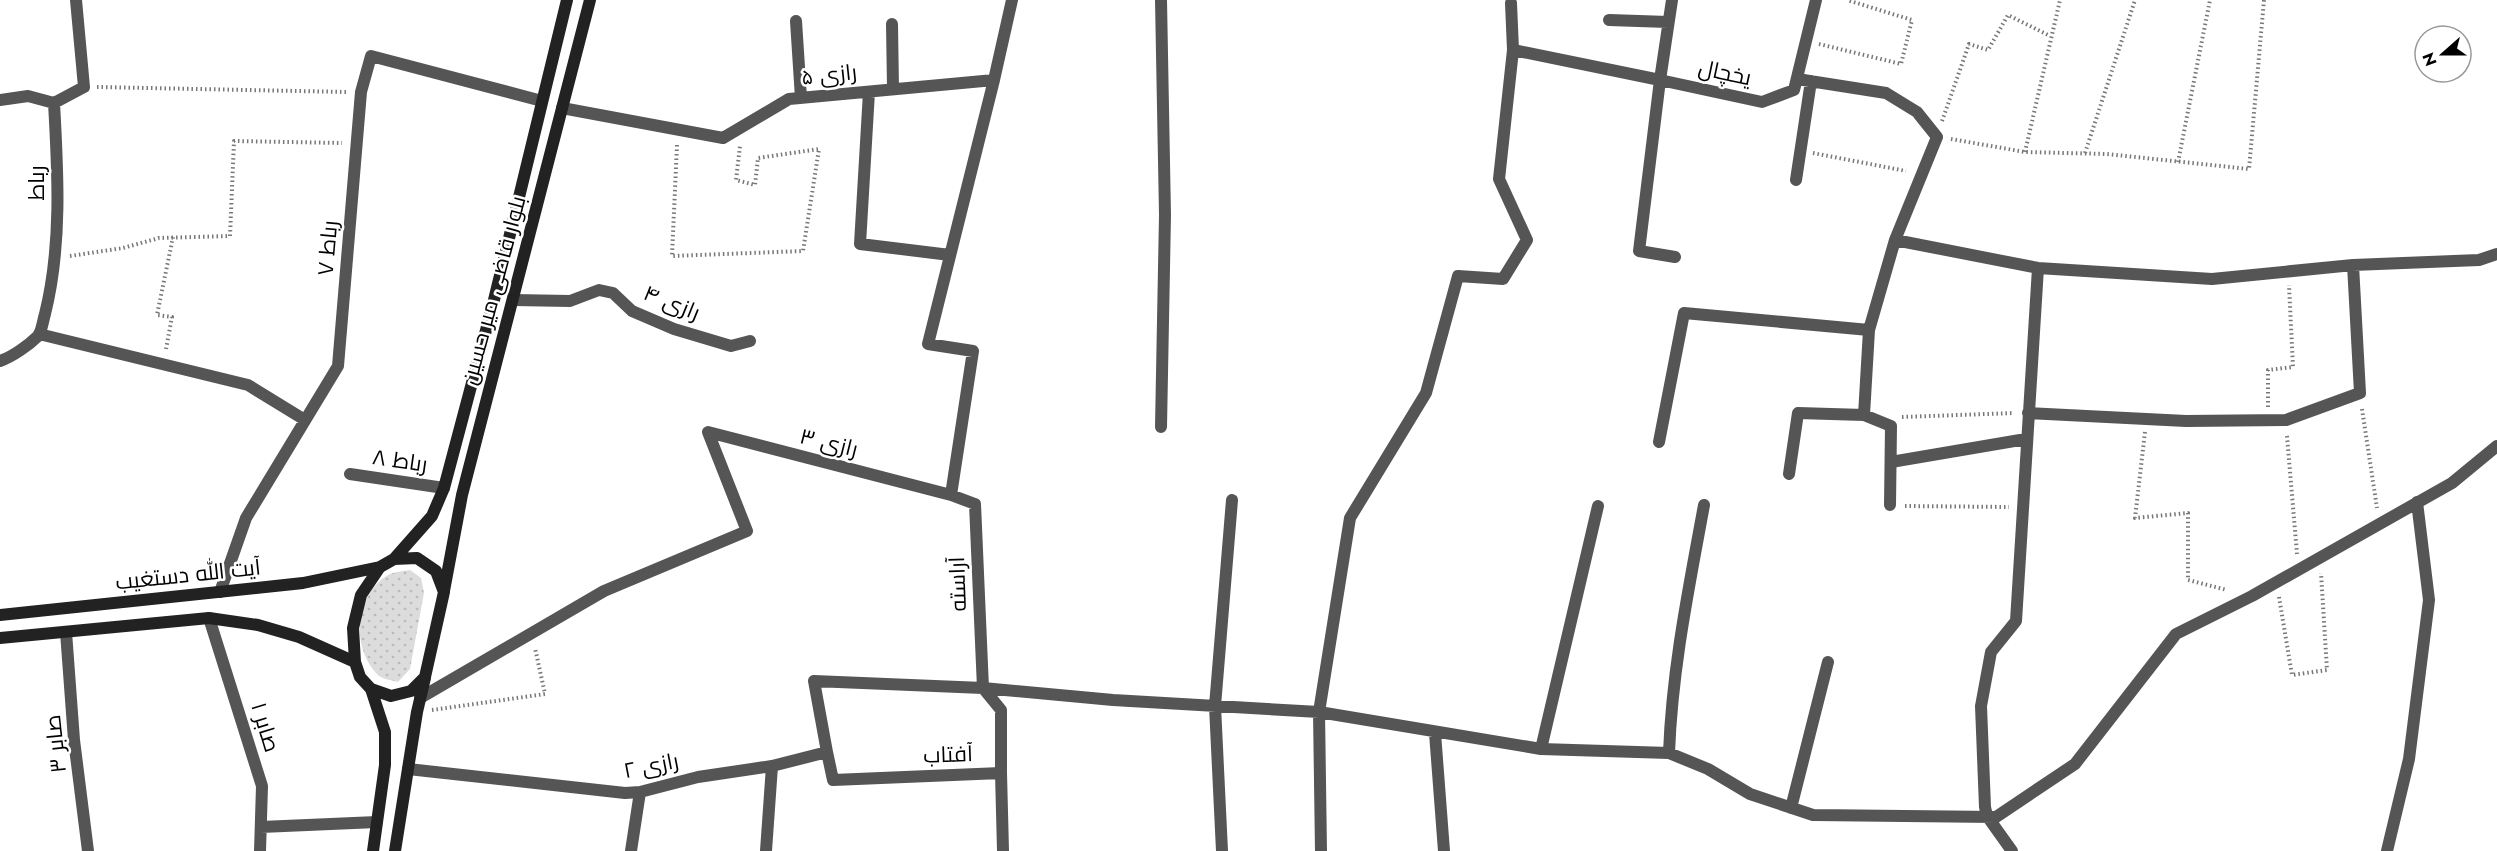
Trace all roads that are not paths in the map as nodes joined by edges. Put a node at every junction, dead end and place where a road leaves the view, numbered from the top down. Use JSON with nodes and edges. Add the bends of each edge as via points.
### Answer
{"nodes":[{"id":1,"x":76,"y":0,"type":"edge"},
{"id":2,"x":567,"y":0,"type":"edge"},
{"id":3,"x":590,"y":0,"type":"edge"},
{"id":4,"x":1012,"y":0,"type":"edge"},
{"id":5,"x":1161,"y":0,"type":"edge"},
{"id":6,"x":1672,"y":0,"type":"edge"},
{"id":7,"x":1816,"y":0,"type":"edge"},
{"id":8,"x":1507,"y":1,"type":"edge"},
{"id":9,"x":1609,"y":20,"type":"dead end"},
{"id":10,"x":796,"y":21,"type":"dead end"},
{"id":11,"x":1668,"y":22,"type":"junction"},
{"id":12,"x":892,"y":24,"type":"dead end"},
{"id":13,"x":1513,"y":50,"type":"junction"},
{"id":14,"x":1797,"y":79,"type":"junction"},
{"id":15,"x":994,"y":80,"type":"junction"},
{"id":16,"x":1660,"y":80,"type":"junction"},
{"id":17,"x":1811,"y":81,"type":"junction"},
{"id":18,"x":893,"y":89,"type":"junction"},
{"id":19,"x":869,"y":92,"type":"junction"},
{"id":20,"x":801,"y":98,"type":"junction"},
{"id":21,"x":0,"y":100,"type":"edge"},
{"id":22,"x":542,"y":101,"type":"junction"},
{"id":23,"x":54,"y":103,"type":"junction"},
{"id":24,"x":562,"y":108,"type":"junction"},
{"id":25,"x":1796,"y":180,"type":"dead end"},
{"id":26,"x":1895,"y":240,"type":"junction"},
{"id":27,"x":2497,"y":254,"type":"edge"},
{"id":28,"x":950,"y":255,"type":"junction"},
{"id":29,"x":1675,"y":257,"type":"dead end"},
{"id":30,"x":2353,"y":265,"type":"junction"},
{"id":31,"x":2038,"y":268,"type":"junction"},
{"id":32,"x":513,"y":300,"type":"junction"},
{"id":33,"x":1869,"y":330,"type":"junction"},
{"id":34,"x":39,"y":334,"type":"junction"},
{"id":35,"x":750,"y":341,"type":"dead end"},
{"id":36,"x":0,"y":361,"type":"edge"},
{"id":37,"x":2028,"y":413,"type":"junction"},
{"id":38,"x":1868,"y":417,"type":"junction"},
{"id":39,"x":305,"y":420,"type":"junction"},
{"id":40,"x":1161,"y":427,"type":"dead end"},
{"id":41,"x":2026,"y":439,"type":"junction"},
{"id":42,"x":1659,"y":442,"type":"dead end"},
{"id":43,"x":2497,"y":446,"type":"edge"},
{"id":44,"x":1890,"y":462,"type":"junction"},
{"id":45,"x":351,"y":474,"type":"dead end"},
{"id":46,"x":1789,"y":474,"type":"dead end"},
{"id":47,"x":444,"y":488,"type":"junction"},
{"id":48,"x":951,"y":495,"type":"junction"},
{"id":49,"x":1232,"y":500,"type":"dead end"},
{"id":50,"x":2417,"y":502,"type":"junction"},
{"id":51,"x":1704,"y":505,"type":"dead end"},
{"id":52,"x":1890,"y":505,"type":"road end"},
{"id":53,"x":1598,"y":506,"type":"dead end"},
{"id":54,"x":394,"y":559,"type":"junction"},
{"id":55,"x":380,"y":567,"type":"junction"},
{"id":56,"x":220,"y":592,"type":"junction"},
{"id":57,"x":444,"y":592,"type":"junction"},
{"id":58,"x":0,"y":615,"type":"edge"},
{"id":59,"x":210,"y":618,"type":"junction"},
{"id":60,"x":66,"y":632,"type":"junction"},
{"id":61,"x":0,"y":638,"type":"edge"},
{"id":62,"x":355,"y":662,"type":"junction"},
{"id":63,"x":1828,"y":663,"type":"dead end"},
{"id":64,"x":425,"y":677,"type":"junction"},
{"id":65,"x":983,"y":688,"type":"junction"},
{"id":66,"x":371,"y":689,"type":"junction"},
{"id":67,"x":420,"y":698,"type":"junction"},
{"id":68,"x":1215,"y":706,"type":"junction"},
{"id":69,"x":1318,"y":712,"type":"junction"},
{"id":70,"x":1435,"y":732,"type":"junction"},
{"id":71,"x":1541,"y":749,"type":"junction"},
{"id":72,"x":827,"y":752,"type":"junction"},
{"id":73,"x":1669,"y":753,"type":"junction"},
{"id":74,"x":772,"y":766,"type":"junction"},
{"id":75,"x":408,"y":769,"type":"junction"},
{"id":76,"x":1001,"y":773,"type":"junction"},
{"id":77,"x":640,"y":792,"type":"junction"},
{"id":78,"x":1791,"y":808,"type":"junction"},
{"id":79,"x":1987,"y":816,"type":"junction"},
{"id":80,"x":377,"y":822,"type":"junction"},
{"id":81,"x":261,"y":826,"type":"junction"},
{"id":82,"x":88,"y":851,"type":"edge"},
{"id":83,"x":260,"y":851,"type":"edge"},
{"id":84,"x":373,"y":851,"type":"edge"},
{"id":85,"x":394,"y":851,"type":"edge"},
{"id":86,"x":631,"y":851,"type":"edge"},
{"id":87,"x":766,"y":851,"type":"edge"},
{"id":88,"x":1003,"y":851,"type":"edge"},
{"id":89,"x":1222,"y":851,"type":"edge"},
{"id":90,"x":1321,"y":851,"type":"edge"},
{"id":91,"x":1444,"y":851,"type":"edge"},
{"id":92,"x":2012,"y":851,"type":"edge"},
{"id":93,"x":2387,"y":851,"type":"edge"}],
"edges":[{"from":1,"to":23,"type":"street","via":[[84,87]]},
{"from":2,"to":22,"type":"main road","name":"بلوار قاضی میر حسین"},
{"from":3,"to":24,"type":"main road","name":"بلوار قاضی میر حسین"},
{"from":4,"to":15,"type":"street"},
{"from":5,"to":40,"type":"street"},
{"from":6,"to":11,"type":"street"},
{"from":7,"to":14,"type":"street"},
{"from":8,"to":13,"type":"street"},
{"from":9,"to":11,"type":"street"},
{"from":10,"to":20,"type":"street"},
{"from":11,"to":16,"type":"street"},
{"from":12,"to":18,"type":"street"},
{"from":13,"to":16,"type":"street","name":"یخچال"},
{"from":13,"to":69,"type":"street","via":[[1499,179],[1527,240],[1503,279],[1458,276],[1426,393],[1350,518]]},
{"from":14,"to":16,"type":"street","name":"یخچال","via":[[1794,90],[1762,102]]},
{"from":14,"to":17,"type":"street"},
{"from":15,"to":18,"type":"street","name":"رازی ۵"},
{"from":15,"to":28,"type":"street"},
{"from":16,"to":29,"type":"street","via":[[1639,251]]},
{"from":17,"to":25,"type":"street"},
{"from":17,"to":26,"type":"street","via":[[1886,93],[1917,112],[1936,136]]},
{"from":18,"to":19,"type":"street","name":"رازی ۵"},
{"from":19,"to":20,"type":"street","name":"رازی ۵"},
{"from":19,"to":28,"type":"street","via":[[860,244]]},
{"from":20,"to":24,"type":"street","name":"رازی ۵","via":[[789,99],[723,138]]},
{"from":21,"to":23,"type":"street","via":[[28,96]]},
{"from":22,"to":39,"type":"street","name":"رباط ۷","via":[[371,56],[361,92],[338,366]]},
{"from":22,"to":47,"type":"main road","name":"بلوار قاضی میر حسین"},
{"from":23,"to":34,"type":"street","name":"رباط","via":[[58,170],[53,259],[50,294]]},
{"from":24,"to":32,"type":"main road","name":"بلوار قاضی میر حسین"},
{"from":26,"to":31,"type":"street"},
{"from":26,"to":33,"type":"street"},
{"from":27,"to":30,"type":"street","via":[[2479,260]]},
{"from":28,"to":48,"type":"street","via":[[928,344],[973,351]]},
{"from":30,"to":31,"type":"street","via":[[2212,279]]},
{"from":30,"to":37,"type":"street","via":[[2360,393],[2286,420]]},
{"from":31,"to":37,"type":"street"},
{"from":32,"to":35,"type":"street","name":"رازی ۴","via":[[570,301],[599,291],[613,293],[632,311],[674,329],[731,346]]},
{"from":32,"to":57,"type":"main road","name":"بلوار قاضی میر حسین","via":[[462,495]]},
{"from":33,"to":38,"type":"street"},
{"from":33,"to":42,"type":"street","via":[[1684,313]]},
{"from":34,"to":36,"type":"street"},
{"from":34,"to":39,"type":"street","via":[[248,385]]},
{"from":37,"to":41,"type":"street"},
{"from":38,"to":44,"type":"street","via":[[1891,426]]},
{"from":38,"to":46,"type":"street","via":[[1798,413]]},
{"from":39,"to":56,"type":"street","name":"رباط ۷","via":[[246,518]]},
{"from":41,"to":44,"type":"street"},
{"from":41,"to":79,"type":"street","via":[[2016,621],[1991,652],[1981,706]]},
{"from":43,"to":50,"type":"street","via":[[2452,483]]},
{"from":44,"to":52,"type":"street"},
{"from":45,"to":47,"type":"street","name":"رباط ۸"},
{"from":47,"to":54,"type":"main road","name":"بلوار قاضی میر حسین","via":[[432,516]]},
{"from":48,"to":65,"type":"street","name":"آراسته","via":[[975,504]]},
{"from":48,"to":67,"type":"street","name":"رازی ۳","via":[[708,432],[747,531],[604,591]]},
{"from":49,"to":68,"type":"street"},
{"from":50,"to":79,"type":"street","via":[[2252,596],[2176,634],[2075,764],[2019,804],[1996,817]]},
{"from":50,"to":93,"type":"street","via":[[2428,600],[2409,759]]},
{"from":51,"to":73,"type":"street","via":[[1681,635]]},
{"from":53,"to":71,"type":"street"},
{"from":54,"to":55,"type":"main road"},
{"from":54,"to":57,"type":"main road","via":[[417,558],[436,571]]},
{"from":55,"to":56,"type":"main road","name":"آیت الله دستغیب","via":[[303,583]]},
{"from":55,"to":62,"type":"main road","via":[[361,595],[353,628]]},
{"from":56,"to":58,"type":"main road","name":"آیت الله دستغیب"},
{"from":57,"to":64,"type":"main road"},
{"from":59,"to":60,"type":"main road","name":"آیت الله دستغیب"},
{"from":59,"to":62,"type":"main road","name":"آیت الله دستغیب","via":[[258,625],[299,637]]},
{"from":59,"to":81,"type":"street","name":"صابر ۱","via":[[262,786]]},
{"from":60,"to":61,"type":"main road","name":"آیت الله دستغیب"},
{"from":60,"to":82,"type":"street","name":"صابر ۳"},
{"from":62,"to":66,"type":"main road","via":[[360,677]]},
{"from":63,"to":78,"type":"street"},
{"from":64,"to":66,"type":"main road","via":[[411,691],[391,696]]},
{"from":64,"to":67,"type":"main road"},
{"from":65,"to":68,"type":"street"},
{"from":65,"to":72,"type":"street","via":[[814,681]]},
{"from":65,"to":76,"type":"street","name":"آفتاب","via":[[1001,710]]},
{"from":66,"to":80,"type":"main road","via":[[385,732],[386,765]]},
{"from":67,"to":75,"type":"main road"},
{"from":68,"to":69,"type":"street"},
{"from":68,"to":89,"type":"street"},
{"from":69,"to":70,"type":"street"},
{"from":69,"to":90,"type":"street"},
{"from":70,"to":71,"type":"street"},
{"from":70,"to":91,"type":"street"},
{"from":71,"to":73,"type":"street"},
{"from":72,"to":74,"type":"street","name":"رازی ۲"},
{"from":72,"to":76,"type":"street","name":"آفتاب","via":[[833,780]]},
{"from":73,"to":78,"type":"street","via":[[1708,769],[1750,794]]},
{"from":74,"to":77,"type":"street","name":"رازی ۲","via":[[698,777]]},
{"from":74,"to":87,"type":"street"},
{"from":75,"to":77,"type":"street","name":"رازی ۲","via":[[508,782]]},
{"from":75,"to":85,"type":"main road"},
{"from":76,"to":88,"type":"street"},
{"from":77,"to":86,"type":"street"},
{"from":78,"to":79,"type":"street","via":[[1813,815]]},
{"from":79,"to":92,"type":"street"},
{"from":80,"to":81,"type":"street"},
{"from":80,"to":84,"type":"main road"},
{"from":81,"to":83,"type":"street","name":"صابر ۱"}]}
